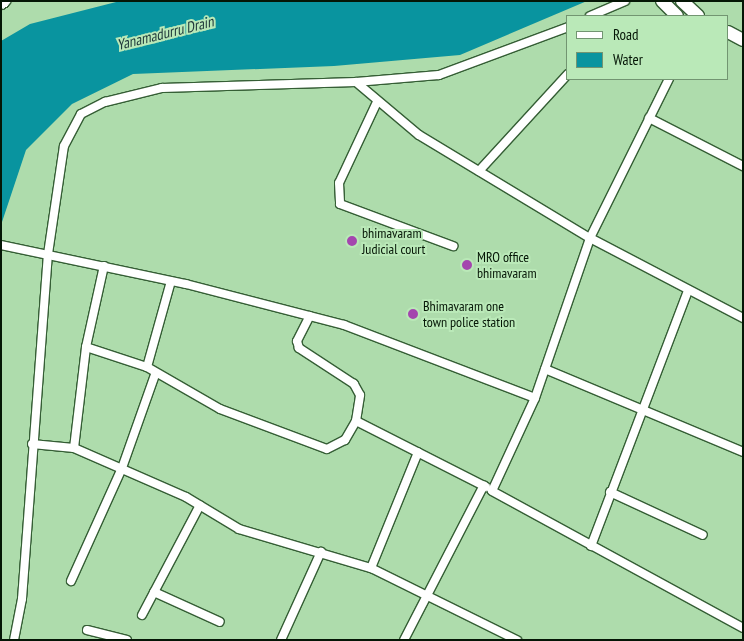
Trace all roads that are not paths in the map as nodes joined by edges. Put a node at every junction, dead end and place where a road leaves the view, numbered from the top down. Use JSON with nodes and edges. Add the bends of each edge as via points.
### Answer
{"nodes":[{"id":1,"x":625,"y":1,"type":"edge"},
{"id":2,"x":662,"y":1,"type":"edge"},
{"id":3,"x":682,"y":10,"type":"edge"},
{"id":4,"x":606,"y":13,"type":"edge"},
{"id":5,"x":695,"y":15,"type":"edge"},
{"id":6,"x":566,"y":28,"type":"edge"},
{"id":7,"x":729,"y":33,"type":"edge"},
{"id":8,"x":743,"y":40,"type":"edge"},
{"id":9,"x":729,"y":42,"type":"edge"},
{"id":10,"x":743,"y":48,"type":"edge"},
{"id":11,"x":566,"y":76,"type":"edge"},
{"id":12,"x":665,"y":81,"type":"edge"},
{"id":13,"x":356,"y":82,"type":"junction"},
{"id":14,"x":377,"y":102,"type":"junction"},
{"id":15,"x":649,"y":118,"type":"junction"},
{"id":16,"x":743,"y":166,"type":"edge"},
{"id":17,"x":479,"y":171,"type":"junction"},
{"id":18,"x":590,"y":238,"type":"junction"},
{"id":19,"x":1,"y":245,"type":"edge"},
{"id":20,"x":453,"y":246,"type":"dead end"},
{"id":21,"x":48,"y":254,"type":"junction"},
{"id":22,"x":104,"y":266,"type":"junction"},
{"id":23,"x":171,"y":281,"type":"junction"},
{"id":24,"x":688,"y":290,"type":"junction"},
{"id":25,"x":310,"y":316,"type":"junction"},
{"id":26,"x":743,"y":318,"type":"edge"},
{"id":27,"x":86,"y":347,"type":"junction"},
{"id":28,"x":147,"y":367,"type":"junction"},
{"id":29,"x":545,"y":369,"type":"junction"},
{"id":30,"x":155,"y":375,"type":"junction"},
{"id":31,"x":535,"y":398,"type":"junction"},
{"id":32,"x":641,"y":409,"type":"junction"},
{"id":33,"x":356,"y":421,"type":"junction"},
{"id":34,"x":32,"y":444,"type":"junction"},
{"id":35,"x":74,"y":448,"type":"junction"},
{"id":36,"x":418,"y":452,"type":"junction"},
{"id":37,"x":743,"y":452,"type":"edge"},
{"id":38,"x":122,"y":468,"type":"junction"},
{"id":39,"x":484,"y":485,"type":"junction"},
{"id":40,"x":492,"y":491,"type":"junction"},
{"id":41,"x":610,"y":492,"type":"junction"},
{"id":42,"x":200,"y":505,"type":"junction"},
{"id":43,"x":703,"y":535,"type":"dead end"},
{"id":44,"x":591,"y":546,"type":"junction"},
{"id":45,"x":321,"y":552,"type":"junction"},
{"id":46,"x":370,"y":568,"type":"junction"},
{"id":47,"x":71,"y":581,"type":"dead end"},
{"id":48,"x":154,"y":592,"type":"junction"},
{"id":49,"x":430,"y":594,"type":"junction"},
{"id":50,"x":142,"y":615,"type":"dead end"},
{"id":51,"x":220,"y":622,"type":"dead end"},
{"id":52,"x":743,"y":628,"type":"edge"},
{"id":53,"x":87,"y":630,"type":"dead end"},
{"id":54,"x":14,"y":640,"type":"edge"},
{"id":55,"x":127,"y":640,"type":"edge"},
{"id":56,"x":281,"y":640,"type":"edge"},
{"id":57,"x":404,"y":640,"type":"edge"},
{"id":58,"x":517,"y":640,"type":"edge"}],
"edges":[{"from":1,"to":4,"type":"street"},
{"from":2,"to":3,"type":"highway"},
{"from":3,"to":5,"type":"highway"},
{"from":6,"to":13,"type":"street","via":[[439,75]]},
{"from":7,"to":8,"type":"highway"},
{"from":9,"to":10,"type":"highway"},
{"from":11,"to":17,"type":"street"},
{"from":12,"to":15,"type":"street"},
{"from":13,"to":14,"type":"street"},
{"from":13,"to":21,"type":"street","via":[[162,88],[105,102],[81,114],[64,146]]},
{"from":14,"to":17,"type":"street"},
{"from":14,"to":20,"type":"street","via":[[339,182],[340,204]]},
{"from":15,"to":16,"type":"street"},
{"from":15,"to":18,"type":"street"},
{"from":17,"to":18,"type":"street"},
{"from":18,"to":24,"type":"street"},
{"from":18,"to":29,"type":"street"},
{"from":19,"to":21,"type":"street"},
{"from":21,"to":22,"type":"street"},
{"from":21,"to":34,"type":"street"},
{"from":22,"to":23,"type":"street"},
{"from":22,"to":27,"type":"street"},
{"from":23,"to":25,"type":"street"},
{"from":23,"to":28,"type":"street"},
{"from":24,"to":26,"type":"street"},
{"from":24,"to":32,"type":"street"},
{"from":25,"to":31,"type":"street"},
{"from":25,"to":33,"type":"street","via":[[297,341],[298,348],[354,384],[360,394]]},
{"from":27,"to":28,"type":"street"},
{"from":27,"to":35,"type":"street"},
{"from":28,"to":30,"type":"street"},
{"from":29,"to":31,"type":"street"},
{"from":29,"to":32,"type":"street"},
{"from":30,"to":33,"type":"street","via":[[220,409],[327,449],[345,440]]},
{"from":30,"to":38,"type":"street"},
{"from":31,"to":40,"type":"street"},
{"from":32,"to":37,"type":"street"},
{"from":32,"to":41,"type":"street"},
{"from":33,"to":36,"type":"street"},
{"from":34,"to":35,"type":"street"},
{"from":34,"to":54,"type":"street","via":[[22,599]]},
{"from":35,"to":38,"type":"street"},
{"from":36,"to":39,"type":"street"},
{"from":36,"to":46,"type":"street"},
{"from":38,"to":42,"type":"street"},
{"from":38,"to":47,"type":"street"},
{"from":39,"to":40,"type":"street"},
{"from":39,"to":49,"type":"street"},
{"from":40,"to":44,"type":"street"},
{"from":41,"to":43,"type":"street"},
{"from":41,"to":44,"type":"street"},
{"from":42,"to":45,"type":"street","via":[[266,540]]},
{"from":42,"to":48,"type":"street"},
{"from":44,"to":52,"type":"street"},
{"from":45,"to":46,"type":"street"},
{"from":45,"to":56,"type":"street"},
{"from":46,"to":49,"type":"street"},
{"from":48,"to":50,"type":"street"},
{"from":48,"to":51,"type":"street"},
{"from":49,"to":57,"type":"street"},
{"from":49,"to":58,"type":"street"},
{"from":53,"to":55,"type":"street"}]}
